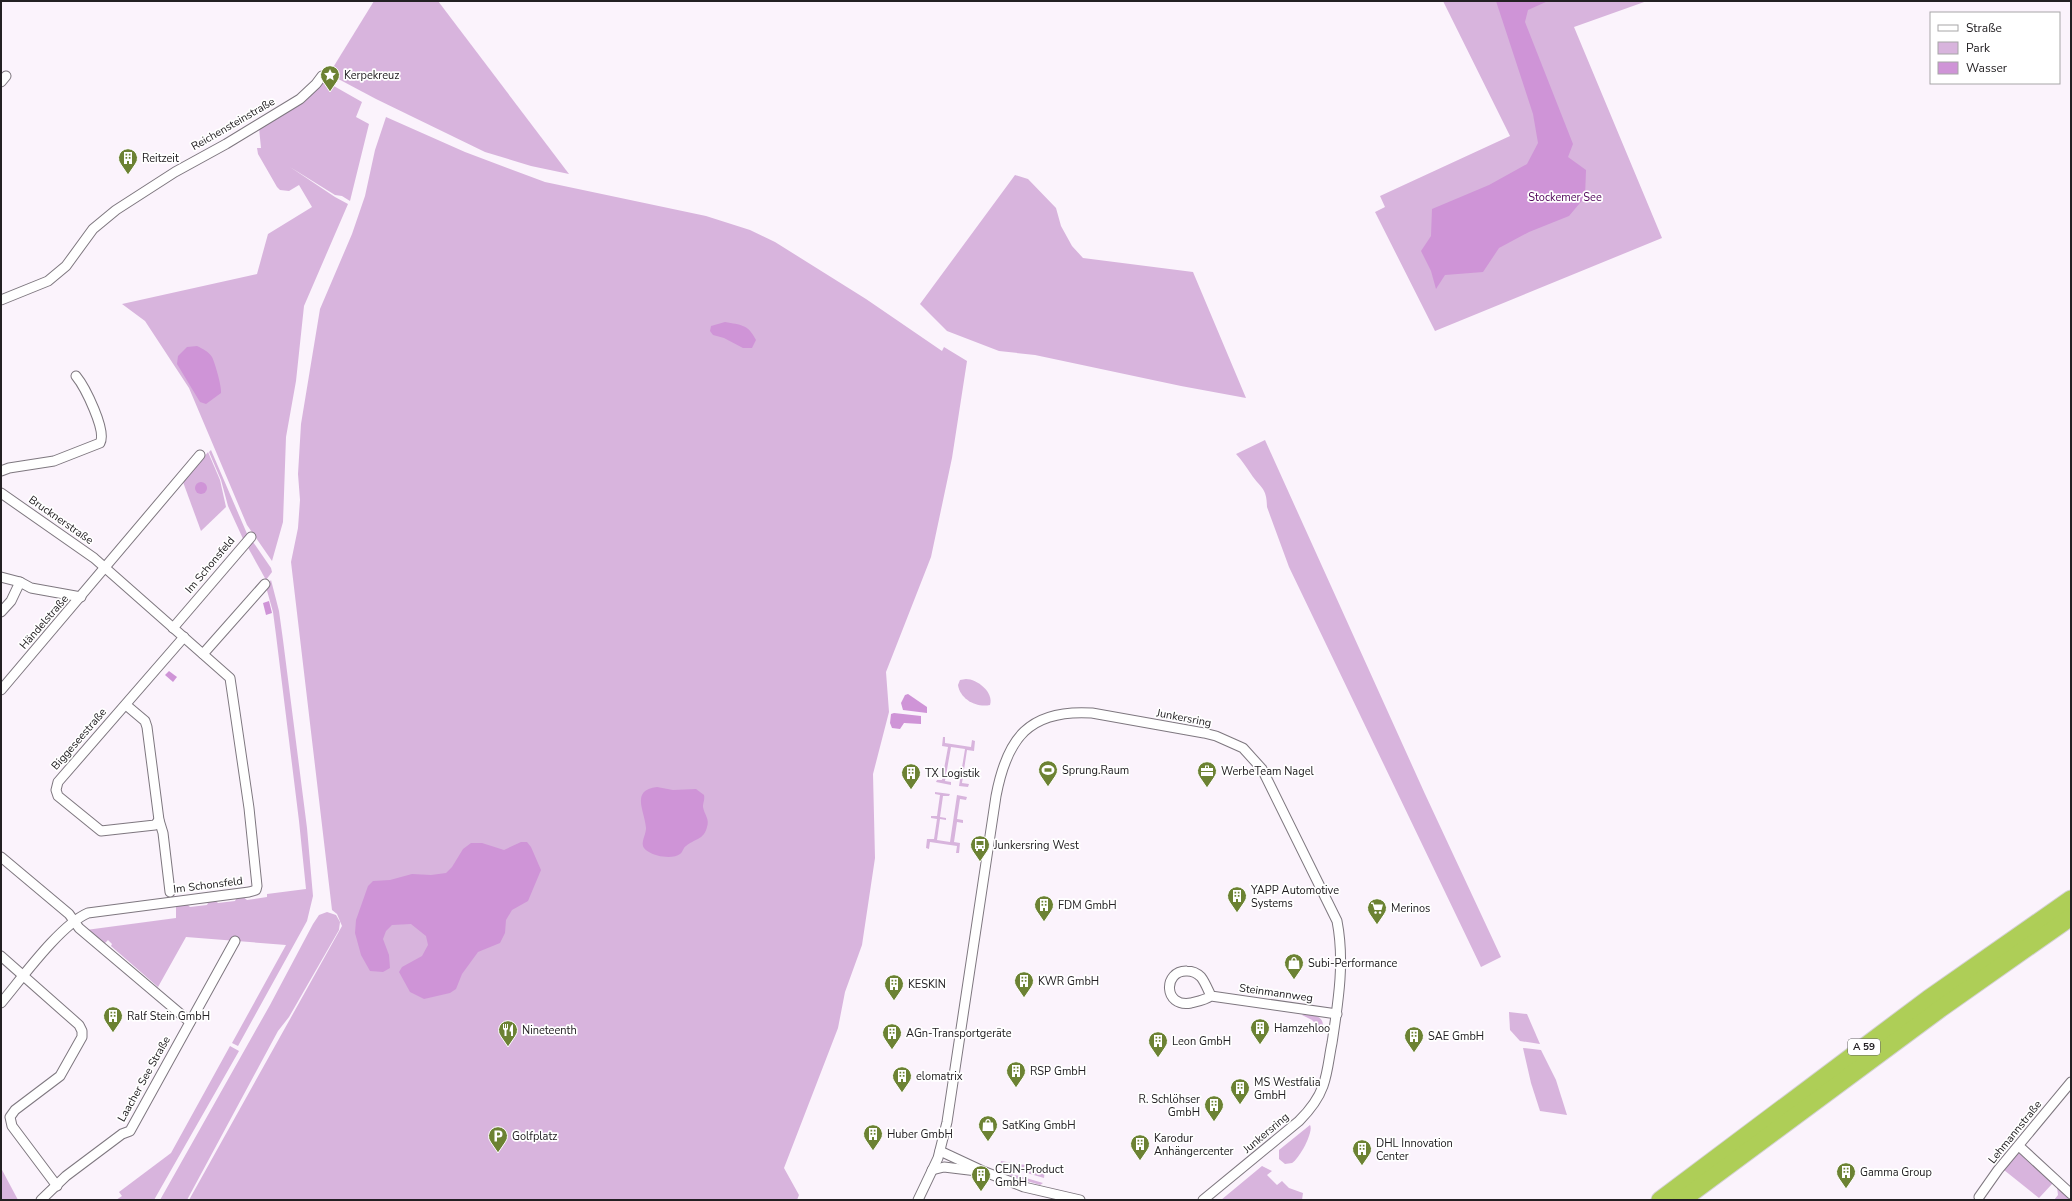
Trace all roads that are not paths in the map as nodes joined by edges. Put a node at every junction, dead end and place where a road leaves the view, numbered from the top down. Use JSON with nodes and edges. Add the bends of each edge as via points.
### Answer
{"nodes":[{"id":1,"x":322,"y":76,"type":"dead end"},
{"id":2,"x":1,"y":300,"type":"edge"},
{"id":3,"x":76,"y":376,"type":"dead end"},
{"id":4,"x":200,"y":455,"type":"dead end"},
{"id":5,"x":2,"y":472,"type":"edge"},
{"id":6,"x":1,"y":493,"type":"edge"},
{"id":7,"x":251,"y":537,"type":"dead end"},
{"id":8,"x":105,"y":568,"type":"junction"},
{"id":9,"x":1,"y":577,"type":"edge"},
{"id":10,"x":20,"y":582,"type":"junction"},
{"id":11,"x":265,"y":584,"type":"dead end"},
{"id":12,"x":81,"y":597,"type":"junction"},
{"id":13,"x":1,"y":612,"type":"edge"},
{"id":14,"x":173,"y":628,"type":"junction"},
{"id":15,"x":184,"y":637,"type":"junction"},
{"id":16,"x":204,"y":654,"type":"junction"},
{"id":17,"x":1,"y":690,"type":"edge"},
{"id":18,"x":126,"y":705,"type":"junction"},
{"id":19,"x":159,"y":820,"type":"junction"},
{"id":20,"x":1,"y":857,"type":"edge"},
{"id":21,"x":170,"y":892,"type":"dead end"},
{"id":22,"x":2071,"y":899,"type":"edge"},
{"id":23,"x":2071,"y":917,"type":"edge"},
{"id":24,"x":75,"y":920,"type":"junction"},
{"id":25,"x":235,"y":941,"type":"dead end"},
{"id":26,"x":1,"y":956,"type":"edge"},
{"id":27,"x":23,"y":976,"type":"junction"},
{"id":28,"x":1211,"y":996,"type":"junction"},
{"id":29,"x":1,"y":1003,"type":"edge"},
{"id":30,"x":1337,"y":1014,"type":"junction"},
{"id":31,"x":190,"y":1022,"type":"junction"},
{"id":32,"x":2071,"y":1082,"type":"edge"},
{"id":33,"x":2019,"y":1146,"type":"junction"},
{"id":34,"x":940,"y":1151,"type":"junction"},
{"id":35,"x":932,"y":1170,"type":"junction"},
{"id":36,"x":985,"y":1172,"type":"junction"},
{"id":37,"x":57,"y":1186,"type":"junction"},
{"id":38,"x":2071,"y":1194,"type":"edge"},
{"id":39,"x":1979,"y":1197,"type":"dead end"},
{"id":40,"x":41,"y":1200,"type":"edge"},
{"id":41,"x":918,"y":1200,"type":"edge"},
{"id":42,"x":1080,"y":1200,"type":"edge"},
{"id":43,"x":1203,"y":1200,"type":"edge"},
{"id":44,"x":1660,"y":1200,"type":"edge"},
{"id":45,"x":1682,"y":1200,"type":"edge"}],
"edges":[{"from":1,"to":2,"type":"street","name":"Reichensteinstraße","via":[[300,99],[175,172],[116,210],[93,229],[66,266],[48,281]]},
{"from":3,"to":5,"type":"street","via":[[84,385],[102,432],[100,443],[54,461],[9,468]]},
{"from":4,"to":8,"type":"street","name":"Händelstraße"},
{"from":6,"to":8,"type":"street","name":"Brucknerstraße"},
{"from":7,"to":14,"type":"street","name":"Im Schonsfeld"},
{"from":8,"to":12,"type":"street","name":"Händelstraße"},
{"from":8,"to":14,"type":"street","name":"Im Schonsfeld"},
{"from":9,"to":10,"type":"street"},
{"from":10,"to":12,"type":"street","via":[[31,588]]},
{"from":10,"to":13,"type":"street","via":[[11,601]]},
{"from":11,"to":16,"type":"street"},
{"from":12,"to":17,"type":"street","name":"Händelstraße"},
{"from":14,"to":15,"type":"street","name":"Im Schonsfeld"},
{"from":15,"to":16,"type":"street","name":"Im Schonsfeld"},
{"from":15,"to":18,"type":"street","name":"Biggeseestraße"},
{"from":16,"to":24,"type":"street","name":"Im Schonsfeld","via":[[226,673],[232,682],[257,880],[256,890],[88,913]]},
{"from":18,"to":19,"type":"street","via":[[145,721],[148,727]]},
{"from":18,"to":19,"type":"street","name":"Biggeseestraße","via":[[58,782],[56,793],[101,831],[155,825]]},
{"from":19,"to":21,"type":"street"},
{"from":20,"to":24,"type":"street"},
{"from":22,"to":44,"type":"highway","number":"A 59","via":[[1928,999]]},
{"from":23,"to":45,"type":"highway","number":"A 59","via":[[1940,1009]]},
{"from":24,"to":27,"type":"street","name":"Im Schonsfeld"},
{"from":24,"to":31,"type":"street","via":[[80,928]]},
{"from":25,"to":31,"type":"street","name":"Laacher See Straße"},
{"from":26,"to":27,"type":"street"},
{"from":27,"to":29,"type":"street","name":"Im Schonsfeld"},
{"from":27,"to":37,"type":"street","via":[[79,1025],[82,1031],[82,1037],[60,1076],[15,1110],[10,1117],[12,1126]]},
{"from":28,"to":28,"type":"street","name":"Steinmannweg","via":[[1201,977],[1190,971],[1176,974],[1169,986],[1174,1000],[1181,1003],[1205,1000]]},
{"from":28,"to":30,"type":"street","name":"Steinmannweg"},
{"from":30,"to":34,"type":"street","name":"Junkersring","via":[[1341,944],[1337,921],[1262,770],[1242,748],[1204,733],[1101,714],[1055,714],[1036,723],[1020,735],[1009,752],[999,778]]},
{"from":30,"to":43,"type":"street","name":"Junkersring","via":[[1323,1086],[1310,1110]]},
{"from":31,"to":37,"type":"street","name":"Laacher See Straße","via":[[130,1131],[122,1134],[79,1166]]},
{"from":32,"to":33,"type":"street","name":"Lehmannstraße"},
{"from":33,"to":38,"type":"street"},
{"from":33,"to":39,"type":"street","name":"Lehmannstraße"},
{"from":34,"to":35,"type":"street","name":"Junkersring"},
{"from":34,"to":36,"type":"street"},
{"from":35,"to":36,"type":"street","via":[[944,1167]]},
{"from":35,"to":41,"type":"street","name":"Junkersring"},
{"from":36,"to":42,"type":"street","via":[[1045,1193]]},
{"from":37,"to":40,"type":"street","name":"Laacher See Straße"}]}
